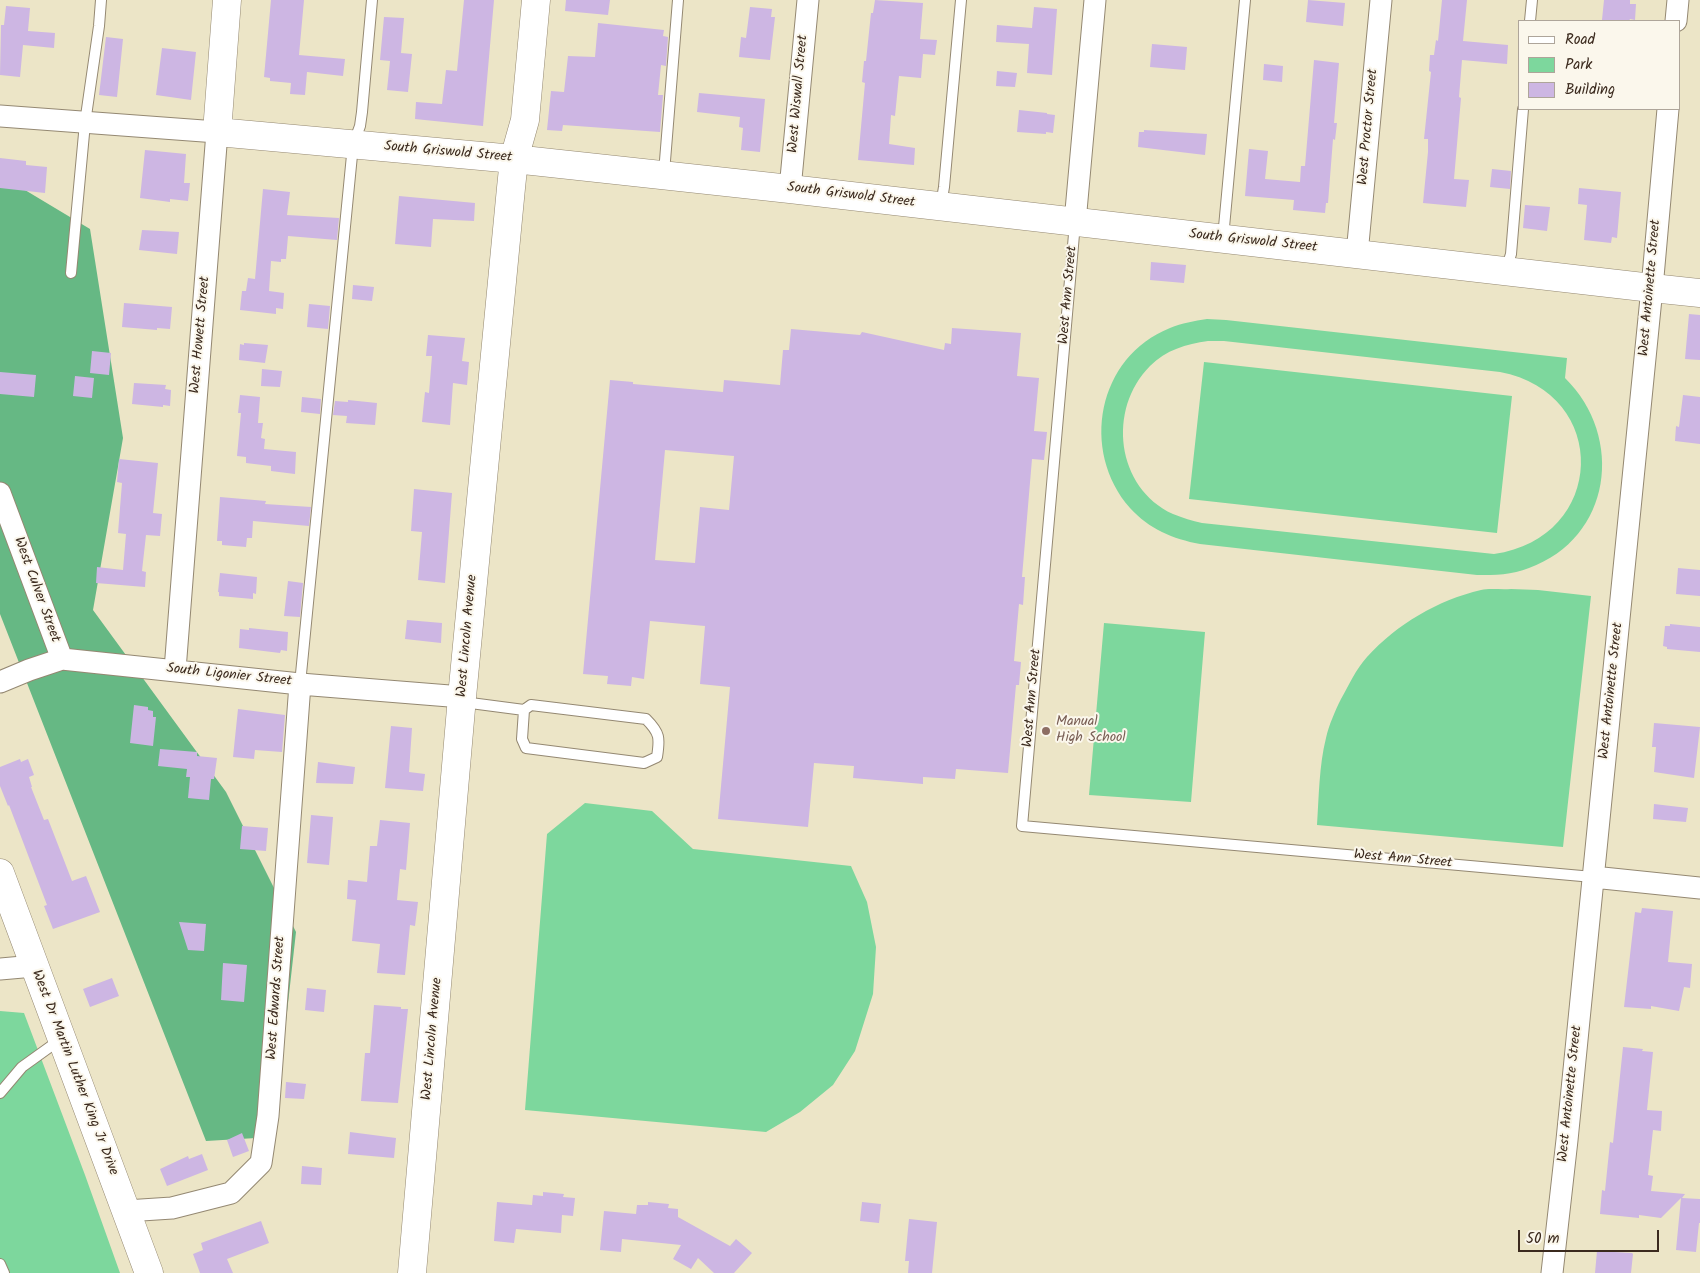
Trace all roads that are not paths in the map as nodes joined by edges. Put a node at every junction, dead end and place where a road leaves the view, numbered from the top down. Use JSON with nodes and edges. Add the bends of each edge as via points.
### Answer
{"nodes":[{"id":1,"x":101,"y":0,"type":"edge"},
{"id":2,"x":227,"y":0,"type":"edge"},
{"id":3,"x":372,"y":0,"type":"edge"},
{"id":4,"x":536,"y":0,"type":"edge"},
{"id":5,"x":678,"y":0,"type":"edge"},
{"id":6,"x":808,"y":0,"type":"edge"},
{"id":7,"x":961,"y":0,"type":"edge"},
{"id":8,"x":1095,"y":0,"type":"edge"},
{"id":9,"x":1246,"y":0,"type":"edge"},
{"id":10,"x":1381,"y":0,"type":"edge"},
{"id":11,"x":1532,"y":0,"type":"edge"},
{"id":12,"x":1678,"y":0,"type":"edge"},
{"id":13,"x":1530,"y":20,"type":"edge"},
{"id":14,"x":1676,"y":20,"type":"edge"},
{"id":15,"x":1523,"y":110,"type":"edge"},
{"id":16,"x":1668,"y":110,"type":"edge"},
{"id":17,"x":0,"y":116,"type":"edge"},
{"id":18,"x":85,"y":123,"type":"junction"},
{"id":19,"x":217,"y":132,"type":"junction"},
{"id":20,"x":353,"y":145,"type":"junction"},
{"id":21,"x":514,"y":159,"type":"junction"},
{"id":22,"x":664,"y":175,"type":"junction"},
{"id":23,"x":790,"y":189,"type":"junction"},
{"id":24,"x":941,"y":206,"type":"junction"},
{"id":25,"x":1075,"y":222,"type":"junction"},
{"id":26,"x":1223,"y":239,"type":"junction"},
{"id":27,"x":1357,"y":254,"type":"junction"},
{"id":28,"x":1506,"y":271,"type":"junction"},
{"id":29,"x":71,"y":273,"type":"dead end"},
{"id":30,"x":1652,"y":288,"type":"junction"},
{"id":31,"x":1700,"y":293,"type":"edge"},
{"id":32,"x":0,"y":493,"type":"edge"},
{"id":33,"x":62,"y":659,"type":"junction"},
{"id":34,"x":175,"y":670,"type":"junction"},
{"id":35,"x":0,"y":682,"type":"edge"},
{"id":36,"x":300,"y":684,"type":"junction"},
{"id":37,"x":462,"y":699,"type":"junction"},
{"id":38,"x":524,"y":710,"type":"junction"},
{"id":39,"x":0,"y":873,"type":"edge"},
{"id":40,"x":1593,"y":877,"type":"junction"},
{"id":41,"x":1700,"y":888,"type":"edge"},
{"id":42,"x":34,"y":966,"type":"junction"},
{"id":43,"x":0,"y":970,"type":"edge"},
{"id":44,"x":61,"y":1038,"type":"junction"},
{"id":45,"x":0,"y":1094,"type":"edge"},
{"id":46,"x":126,"y":1211,"type":"junction"},
{"id":47,"x":0,"y":1264,"type":"edge"},
{"id":48,"x":4,"y":1273,"type":"edge"},
{"id":49,"x":149,"y":1273,"type":"edge"},
{"id":50,"x":412,"y":1273,"type":"edge"},
{"id":51,"x":1552,"y":1273,"type":"edge"}],
"edges":[{"from":1,"to":18,"type":"lane"},
{"from":2,"to":19,"type":"main road","name":"West Howett Street"},
{"from":3,"to":20,"type":"lane","via":[[362,112]]},
{"from":4,"to":21,"type":"main road","name":"West Lincoln Avenue","via":[[525,120]]},
{"from":5,"to":22,"type":"lane"},
{"from":6,"to":23,"type":"street","name":"West Wiswall Street"},
{"from":7,"to":24,"type":"lane"},
{"from":8,"to":25,"type":"street","name":"West Ann Street"},
{"from":9,"to":26,"type":"lane"},
{"from":10,"to":27,"type":"street","name":"West Proctor Street"},
{"from":11,"to":13,"type":"lane"},
{"from":12,"to":14,"type":"street"},
{"from":15,"to":28,"type":"lane","via":[[1511,254]]},
{"from":16,"to":30,"type":"street","name":"West Antoinette Street"},
{"from":17,"to":18,"type":"street","name":"South Griswold Street"},
{"from":18,"to":19,"type":"street","name":"South Griswold Street"},
{"from":18,"to":29,"type":"lane"},
{"from":19,"to":20,"type":"main road","name":"South Griswold Street"},
{"from":19,"to":34,"type":"street","name":"West Howett Street"},
{"from":20,"to":21,"type":"main road","name":"South Griswold Street"},
{"from":20,"to":36,"type":"lane"},
{"from":21,"to":22,"type":"main road","name":"South Griswold Street"},
{"from":21,"to":37,"type":"main road","name":"West Lincoln Avenue"},
{"from":22,"to":23,"type":"main road","name":"South Griswold Street"},
{"from":23,"to":24,"type":"main road","name":"South Griswold Street"},
{"from":24,"to":25,"type":"main road","name":"South Griswold Street"},
{"from":25,"to":26,"type":"main road","name":"South Griswold Street"},
{"from":25,"to":40,"type":"lane","name":"West Ann Street","via":[[1022,826]]},
{"from":26,"to":27,"type":"main road","name":"South Griswold Street"},
{"from":27,"to":28,"type":"main road","name":"South Griswold Street"},
{"from":28,"to":30,"type":"main road","name":"South Griswold Street"},
{"from":30,"to":31,"type":"main road","name":"South Griswold Street"},
{"from":30,"to":40,"type":"street","name":"West Antoinette Street"},
{"from":32,"to":33,"type":"street","name":"West Culver Street"},
{"from":33,"to":34,"type":"street","name":"South Ligonier Street"},
{"from":33,"to":35,"type":"street","name":"South Ligonier Street"},
{"from":34,"to":36,"type":"street","name":"South Ligonier Street"},
{"from":36,"to":37,"type":"street","name":"South Ligonier Street"},
{"from":36,"to":46,"type":"street","name":"West Edwards Street","via":[[268,1116],[261,1163],[231,1193],[172,1208]]},
{"from":37,"to":38,"type":"lane"},
{"from":37,"to":50,"type":"main road","name":"West Lincoln Avenue"},
{"from":38,"to":38,"type":"lane","via":[[522,740],[526,748],[644,763],[657,757],[660,741],[657,729],[646,719],[531,705]]},
{"from":39,"to":42,"type":"main road","name":"West Dr Martin Luther King Jr Drive"},
{"from":40,"to":41,"type":"street"},
{"from":40,"to":51,"type":"street","name":"West Antoinette Street"},
{"from":42,"to":43,"type":"street"},
{"from":42,"to":44,"type":"main road","name":"West Dr Martin Luther King Jr Drive"},
{"from":44,"to":45,"type":"lane","via":[[22,1067]]},
{"from":44,"to":46,"type":"main road","name":"West Dr Martin Luther King Jr Drive"},
{"from":46,"to":49,"type":"main road","name":"West Dr Martin Luther King Jr Drive"},
{"from":47,"to":48,"type":"lane"}]}
